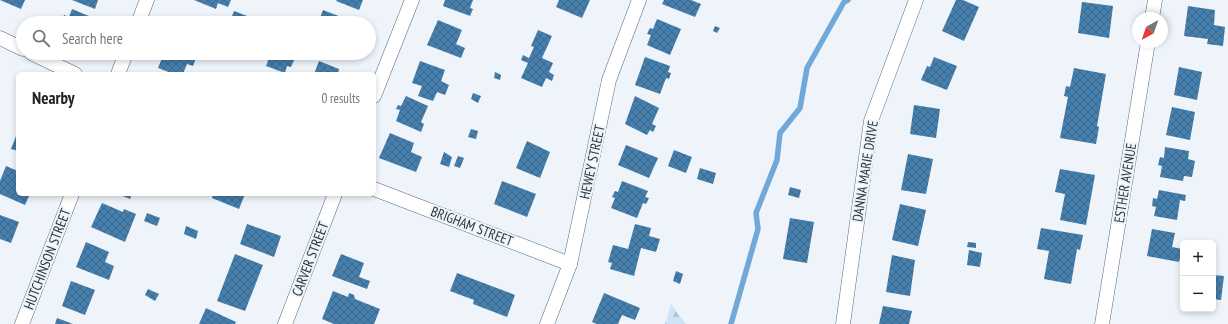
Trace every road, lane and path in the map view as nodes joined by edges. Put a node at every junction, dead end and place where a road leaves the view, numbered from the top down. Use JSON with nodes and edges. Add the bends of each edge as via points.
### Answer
{"nodes":[{"id":1,"x":147,"y":0,"type":"edge"},
{"id":2,"x":412,"y":0,"type":"edge"},
{"id":3,"x":639,"y":0,"type":"edge"},
{"id":4,"x":916,"y":0,"type":"edge"},
{"id":5,"x":1155,"y":0,"type":"edge"},
{"id":6,"x":1153,"y":12,"type":"edge"},
{"id":7,"x":141,"y":16,"type":"edge"},
{"id":8,"x":0,"y":38,"type":"edge"},
{"id":9,"x":16,"y":46,"type":"edge"},
{"id":10,"x":1147,"y":48,"type":"edge"},
{"id":11,"x":46,"y":60,"type":"edge"},
{"id":12,"x":123,"y":60,"type":"edge"},
{"id":13,"x":71,"y":72,"type":"edge"},
{"id":14,"x":119,"y":72,"type":"edge"},
{"id":15,"x":376,"y":91,"type":"edge"},
{"id":16,"x":376,"y":190,"type":"edge"},
{"id":17,"x":71,"y":196,"type":"edge"},
{"id":18,"x":334,"y":196,"type":"edge"},
{"id":19,"x":570,"y":264,"type":"junction"},
{"id":20,"x":22,"y":324,"type":"edge"},
{"id":21,"x":285,"y":324,"type":"edge"},
{"id":22,"x":548,"y":324,"type":"edge"},
{"id":23,"x":843,"y":324,"type":"edge"},
{"id":24,"x":1102,"y":324,"type":"edge"}],
"edges":[{"from":1,"to":7,"type":"street"},
{"from":2,"to":15,"type":"street"},
{"from":3,"to":19,"type":"street","name":"HEWEY STREET","via":[[609,80]]},
{"from":4,"to":23,"type":"street","name":"DANNA MARIE DRIVE","via":[[871,121]]},
{"from":5,"to":6,"type":"street"},
{"from":8,"to":9,"type":"street"},
{"from":10,"to":24,"type":"street","name":"ESTHER AVENUE"},
{"from":11,"to":13,"type":"street"},
{"from":12,"to":14,"type":"street"},
{"from":16,"to":19,"type":"street","name":"BRIGHAM STREET"},
{"from":17,"to":20,"type":"street","name":"HUTCHINSON STREET"},
{"from":18,"to":21,"type":"street","name":"CARVER STREET"},
{"from":19,"to":22,"type":"street","name":"HEWEY STREET"}]}
